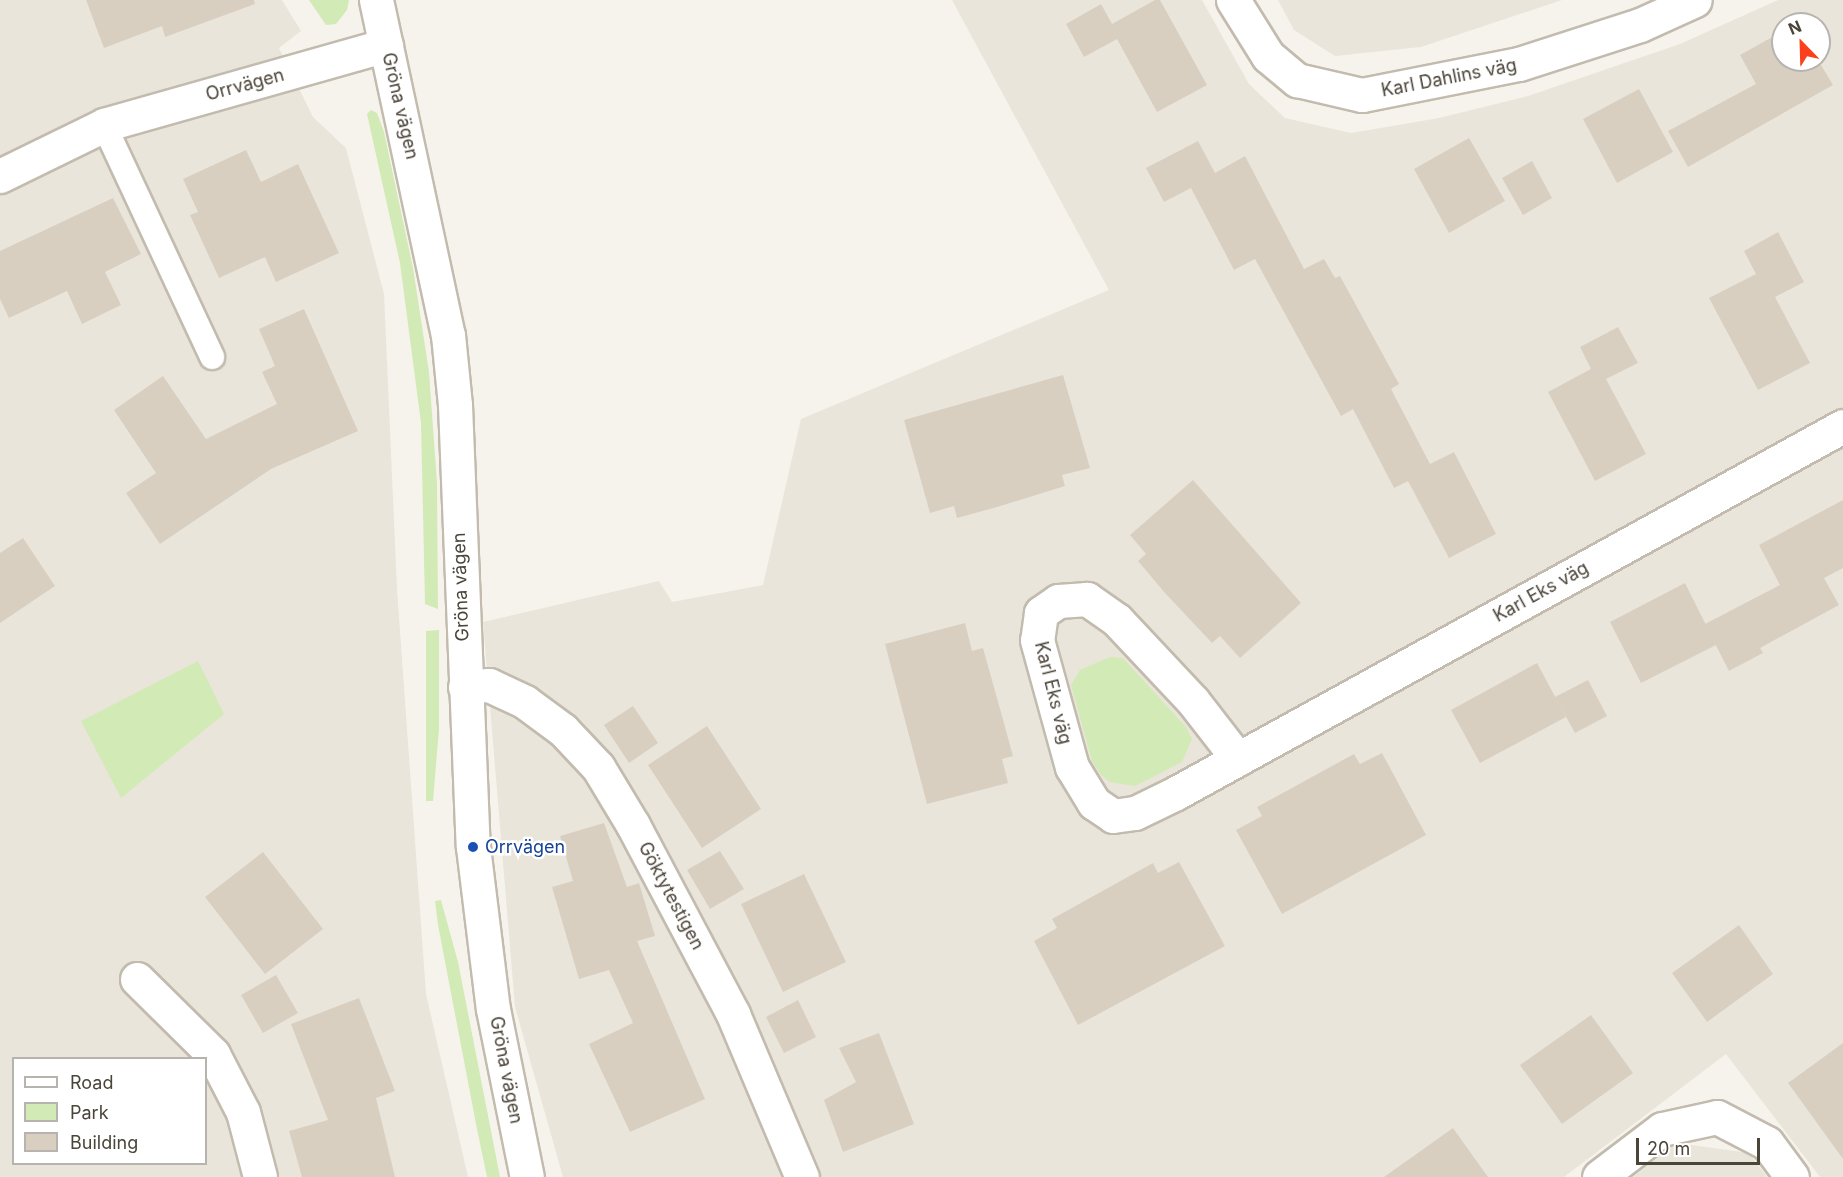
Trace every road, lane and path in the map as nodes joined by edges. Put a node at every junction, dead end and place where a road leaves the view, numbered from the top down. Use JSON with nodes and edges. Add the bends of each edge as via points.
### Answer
{"nodes":[{"id":1,"x":376,"y":0,"type":"edge"},
{"id":2,"x":1233,"y":0,"type":"edge"},
{"id":3,"x":1695,"y":0,"type":"edge"},
{"id":4,"x":386,"y":45,"type":"junction"},
{"id":5,"x":104,"y":125,"type":"junction"},
{"id":6,"x":0,"y":176,"type":"edge"},
{"id":7,"x":212,"y":357,"type":"dead end"},
{"id":8,"x":1843,"y":426,"type":"edge"},
{"id":9,"x":465,"y":687,"type":"junction"},
{"id":10,"x":1238,"y":759,"type":"junction"},
{"id":11,"x":137,"y":979,"type":"dead end"},
{"id":12,"x":261,"y":1177,"type":"edge"},
{"id":13,"x":527,"y":1177,"type":"edge"},
{"id":14,"x":802,"y":1177,"type":"edge"},
{"id":15,"x":1599,"y":1177,"type":"edge"},
{"id":16,"x":1792,"y":1177,"type":"edge"}],
"edges":[{"from":1,"to":4,"type":"street","name":"Gröna vägen"},
{"from":2,"to":3,"type":"street","name":"Karl Dahlins väg","via":[[1268,56],[1297,80],[1362,95],[1520,64],[1640,25]]},
{"from":4,"to":5,"type":"street","name":"Orrvägen"},
{"from":4,"to":9,"type":"street","name":"Gröna vägen","via":[[448,335],[455,405]]},
{"from":5,"to":6,"type":"street","name":"Orrvägen"},
{"from":5,"to":7,"type":"lane"},
{"from":8,"to":10,"type":"street","name":"Karl Eks väg"},
{"from":9,"to":13,"type":"street","name":"Gröna vägen","via":[[473,847],[492,998]]},
{"from":9,"to":14,"type":"street","name":"Göktytestigen","via":[[489,685],[525,702],[563,730],[598,767],[666,885],[733,1014]]},
{"from":10,"to":10,"type":"street","name":"Karl Eks väg","via":[[1136,813],[1113,816],[1094,803],[1072,767],[1037,640],[1041,613],[1058,601],[1088,599],[1117,620],[1193,701]]},
{"from":11,"to":12,"type":"street","via":[[213,1054],[243,1112]]},
{"from":15,"to":16,"type":"street","via":[[1662,1129],[1717,1117],[1767,1143]]}]}
